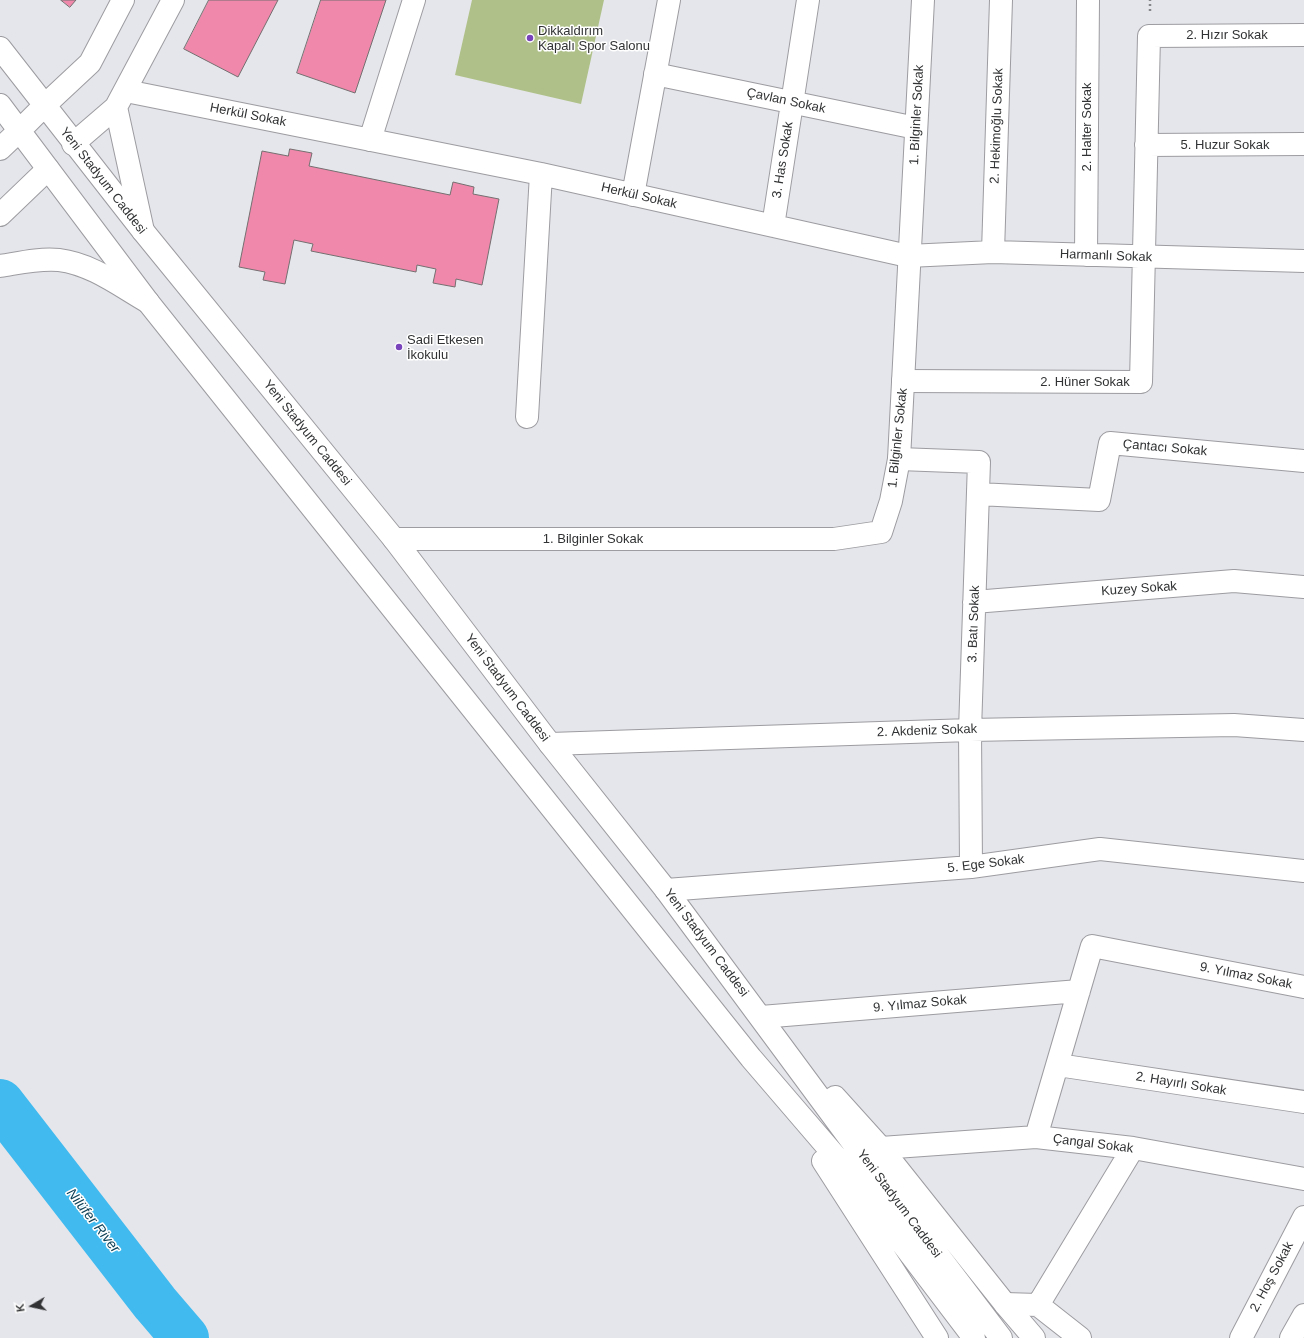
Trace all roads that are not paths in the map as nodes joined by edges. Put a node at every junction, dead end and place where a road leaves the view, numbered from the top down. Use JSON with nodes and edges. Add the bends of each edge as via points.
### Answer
{"nodes":[{"id":1,"x":123,"y":0,"type":"edge"},
{"id":2,"x":173,"y":0,"type":"edge"},
{"id":3,"x":414,"y":0,"type":"edge"},
{"id":4,"x":669,"y":0,"type":"edge"},
{"id":5,"x":808,"y":0,"type":"edge"},
{"id":6,"x":923,"y":0,"type":"edge"},
{"id":7,"x":1001,"y":0,"type":"edge"},
{"id":8,"x":1088,"y":0,"type":"edge"},
{"id":9,"x":1304,"y":35,"type":"edge"},
{"id":10,"x":0,"y":48,"type":"edge"},
{"id":11,"x":655,"y":74,"type":"junction"},
{"id":12,"x":121,"y":99,"type":"junction"},
{"id":13,"x":792,"y":102,"type":"junction"},
{"id":14,"x":0,"y":105,"type":"edge"},
{"id":15,"x":45,"y":105,"type":"junction"},
{"id":16,"x":916,"y":128,"type":"junction"},
{"id":17,"x":20,"y":130,"type":"junction"},
{"id":18,"x":370,"y":140,"type":"junction"},
{"id":19,"x":74,"y":144,"type":"junction"},
{"id":20,"x":1304,"y":144,"type":"edge"},
{"id":21,"x":1146,"y":145,"type":"junction"},
{"id":22,"x":0,"y":149,"type":"edge"},
{"id":23,"x":48,"y":169,"type":"junction"},
{"id":24,"x":541,"y":174,"type":"junction"},
{"id":25,"x":632,"y":195,"type":"junction"},
{"id":26,"x":0,"y":215,"type":"edge"},
{"id":27,"x":773,"y":226,"type":"junction"},
{"id":28,"x":142,"y":231,"type":"junction"},
{"id":29,"x":993,"y":252,"type":"junction"},
{"id":30,"x":1086,"y":254,"type":"junction"},
{"id":31,"x":908,"y":256,"type":"junction"},
{"id":32,"x":1144,"y":257,"type":"junction"},
{"id":33,"x":1304,"y":261,"type":"edge"},
{"id":34,"x":0,"y":266,"type":"edge"},
{"id":35,"x":148,"y":302,"type":"junction"},
{"id":36,"x":903,"y":381,"type":"junction"},
{"id":37,"x":527,"y":417,"type":"dead end"},
{"id":38,"x":899,"y":459,"type":"junction"},
{"id":39,"x":1304,"y":460,"type":"edge"},
{"id":40,"x":978,"y":494,"type":"junction"},
{"id":41,"x":394,"y":539,"type":"junction"},
{"id":42,"x":1304,"y":587,"type":"edge"},
{"id":43,"x":974,"y":602,"type":"junction"},
{"id":44,"x":970,"y":730,"type":"junction"},
{"id":45,"x":1304,"y":730,"type":"edge"},
{"id":46,"x":550,"y":744,"type":"junction"},
{"id":47,"x":971,"y":867,"type":"junction"},
{"id":48,"x":1304,"y":871,"type":"edge"},
{"id":49,"x":666,"y":890,"type":"junction"},
{"id":50,"x":1304,"y":986,"type":"edge"},
{"id":51,"x":1079,"y":991,"type":"junction"},
{"id":52,"x":761,"y":1017,"type":"junction"},
{"id":53,"x":752,"y":1058,"type":"junction"},
{"id":54,"x":1058,"y":1065,"type":"junction"},
{"id":55,"x":1304,"y":1102,"type":"edge"},
{"id":56,"x":1036,"y":1137,"type":"junction"},
{"id":57,"x":881,"y":1148,"type":"junction"},
{"id":58,"x":1133,"y":1148,"type":"junction"},
{"id":59,"x":1304,"y":1180,"type":"edge"},
{"id":60,"x":1304,"y":1217,"type":"edge"},
{"id":61,"x":1005,"y":1304,"type":"junction"},
{"id":62,"x":1038,"y":1305,"type":"junction"},
{"id":63,"x":1304,"y":1315,"type":"edge"},
{"id":64,"x":936,"y":1338,"type":"edge"},
{"id":65,"x":974,"y":1338,"type":"edge"},
{"id":66,"x":1002,"y":1338,"type":"edge"},
{"id":67,"x":1034,"y":1338,"type":"edge"},
{"id":68,"x":1080,"y":1338,"type":"edge"},
{"id":69,"x":1241,"y":1338,"type":"edge"},
{"id":70,"x":1291,"y":1338,"type":"edge"}],
"edges":[{"from":1,"to":15,"type":"street","via":[[90,63]]},
{"from":2,"to":12,"type":"street"},
{"from":3,"to":18,"type":"street"},
{"from":4,"to":11,"type":"street"},
{"from":5,"to":13,"type":"street","name":"3. Has Sokak"},
{"from":6,"to":16,"type":"street","name":"1. Bilginler Sokak"},
{"from":7,"to":29,"type":"street","name":"2. Hekimoğlu Sokak"},
{"from":8,"to":30,"type":"street","name":"2. Halter Sokak"},
{"from":9,"to":21,"type":"street","name":"2. Hızır Sokak","via":[[1149,36]]},
{"from":10,"to":15,"type":"street","name":"Yeni Stadyum Caddesi"},
{"from":11,"to":13,"type":"street","name":"Çavlan Sokak"},
{"from":11,"to":25,"type":"street"},
{"from":12,"to":18,"type":"street","name":"Herkül Sokak"},
{"from":12,"to":19,"type":"street"},
{"from":12,"to":28,"type":"street"},
{"from":13,"to":16,"type":"street","name":"Çavlan Sokak"},
{"from":13,"to":27,"type":"street","name":"3. Has Sokak"},
{"from":14,"to":17,"type":"street","name":"Yeni Stadyum Caddesi"},
{"from":15,"to":17,"type":"street"},
{"from":15,"to":19,"type":"street","name":"Yeni Stadyum Caddesi"},
{"from":16,"to":31,"type":"street","name":"1. Bilginler Sokak"},
{"from":17,"to":22,"type":"street"},
{"from":17,"to":23,"type":"street","name":"Yeni Stadyum Caddesi"},
{"from":18,"to":24,"type":"street","name":"Herkül Sokak"},
{"from":19,"to":23,"type":"street"},
{"from":19,"to":28,"type":"street","name":"Yeni Stadyum Caddesi"},
{"from":20,"to":21,"type":"street","name":"5. Huzur Sokak"},
{"from":21,"to":32,"type":"street"},
{"from":23,"to":26,"type":"street"},
{"from":23,"to":35,"type":"street","name":"Yeni Stadyum Caddesi"},
{"from":24,"to":25,"type":"street","name":"Herkül Sokak"},
{"from":24,"to":37,"type":"street"},
{"from":25,"to":27,"type":"street","name":"Herkül Sokak"},
{"from":27,"to":31,"type":"street","name":"Herkül Sokak"},
{"from":28,"to":41,"type":"street","name":"Yeni Stadyum Caddesi"},
{"from":29,"to":30,"type":"street","name":"Harmanlı Sokak"},
{"from":29,"to":31,"type":"street","name":"Harmanlı Sokak"},
{"from":30,"to":32,"type":"street","name":"Harmanlı Sokak"},
{"from":31,"to":36,"type":"street","name":"1. Bilginler Sokak"},
{"from":32,"to":33,"type":"street","name":"Harmanlı Sokak"},
{"from":32,"to":36,"type":"street","name":"2. Hüner Sokak","via":[[1142,382]]},
{"from":34,"to":35,"type":"street","via":[[59,260],[97,271]]},
{"from":35,"to":53,"type":"street","name":"Yeni Stadyum Caddesi"},
{"from":36,"to":38,"type":"street","name":"1. Bilginler Sokak"},
{"from":38,"to":40,"type":"street","name":"3. Batı Sokak","via":[[979,462]]},
{"from":38,"to":41,"type":"street","name":"1. Bilginler Sokak","via":[[891,501],[881,532],[834,539]]},
{"from":39,"to":40,"type":"street","name":"Çantacı Sokak","via":[[1110,443],[1099,500]]},
{"from":40,"to":43,"type":"street","name":"3. Batı Sokak"},
{"from":41,"to":46,"type":"street","name":"Yeni Stadyum Caddesi"},
{"from":42,"to":43,"type":"street","name":"Kuzey Sokak","via":[[1234,582]]},
{"from":43,"to":44,"type":"street","name":"3. Batı Sokak"},
{"from":44,"to":45,"type":"street","name":"2. Akdeniz Sokak","via":[[1234,725]]},
{"from":44,"to":46,"type":"street","name":"2. Akdeniz Sokak"},
{"from":44,"to":47,"type":"street","name":"3. Batı Sokak"},
{"from":46,"to":49,"type":"street","name":"Yeni Stadyum Caddesi"},
{"from":47,"to":48,"type":"street","name":"5. Ege Sokak","via":[[1100,848]]},
{"from":47,"to":49,"type":"street","name":"5. Ege Sokak"},
{"from":49,"to":52,"type":"street","name":"Yeni Stadyum Caddesi"},
{"from":50,"to":51,"type":"street","name":"9. Yılmaz Sokak","via":[[1092,946]]},
{"from":51,"to":52,"type":"street","name":"9. Yılmaz Sokak"},
{"from":51,"to":54,"type":"street","name":"9. Yılmaz Sokak"},
{"from":52,"to":57,"type":"street"},
{"from":52,"to":66,"type":"street","name":"Yeni Stadyum Caddesi","via":[[856,1147]]},
{"from":53,"to":64,"type":"street","via":[[827,1167]]},
{"from":53,"to":65,"type":"street","name":"Yeni Stadyum Caddesi","via":[[842,1164]]},
{"from":54,"to":55,"type":"street","name":"2. Hayırlı Sokak"},
{"from":54,"to":56,"type":"street","name":"9. Yılmaz Sokak"},
{"from":56,"to":57,"type":"street","name":"Çangal Sokak"},
{"from":56,"to":58,"type":"street","name":"Çangal Sokak"},
{"from":57,"to":61,"type":"street"},
{"from":58,"to":59,"type":"street","name":"Çangal Sokak"},
{"from":58,"to":62,"type":"street"},
{"from":60,"to":69,"type":"street","name":"2. Hoş Sokak"},
{"from":61,"to":62,"type":"street"},
{"from":61,"to":67,"type":"street"},
{"from":62,"to":68,"type":"street"},
{"from":63,"to":70,"type":"street"}]}
